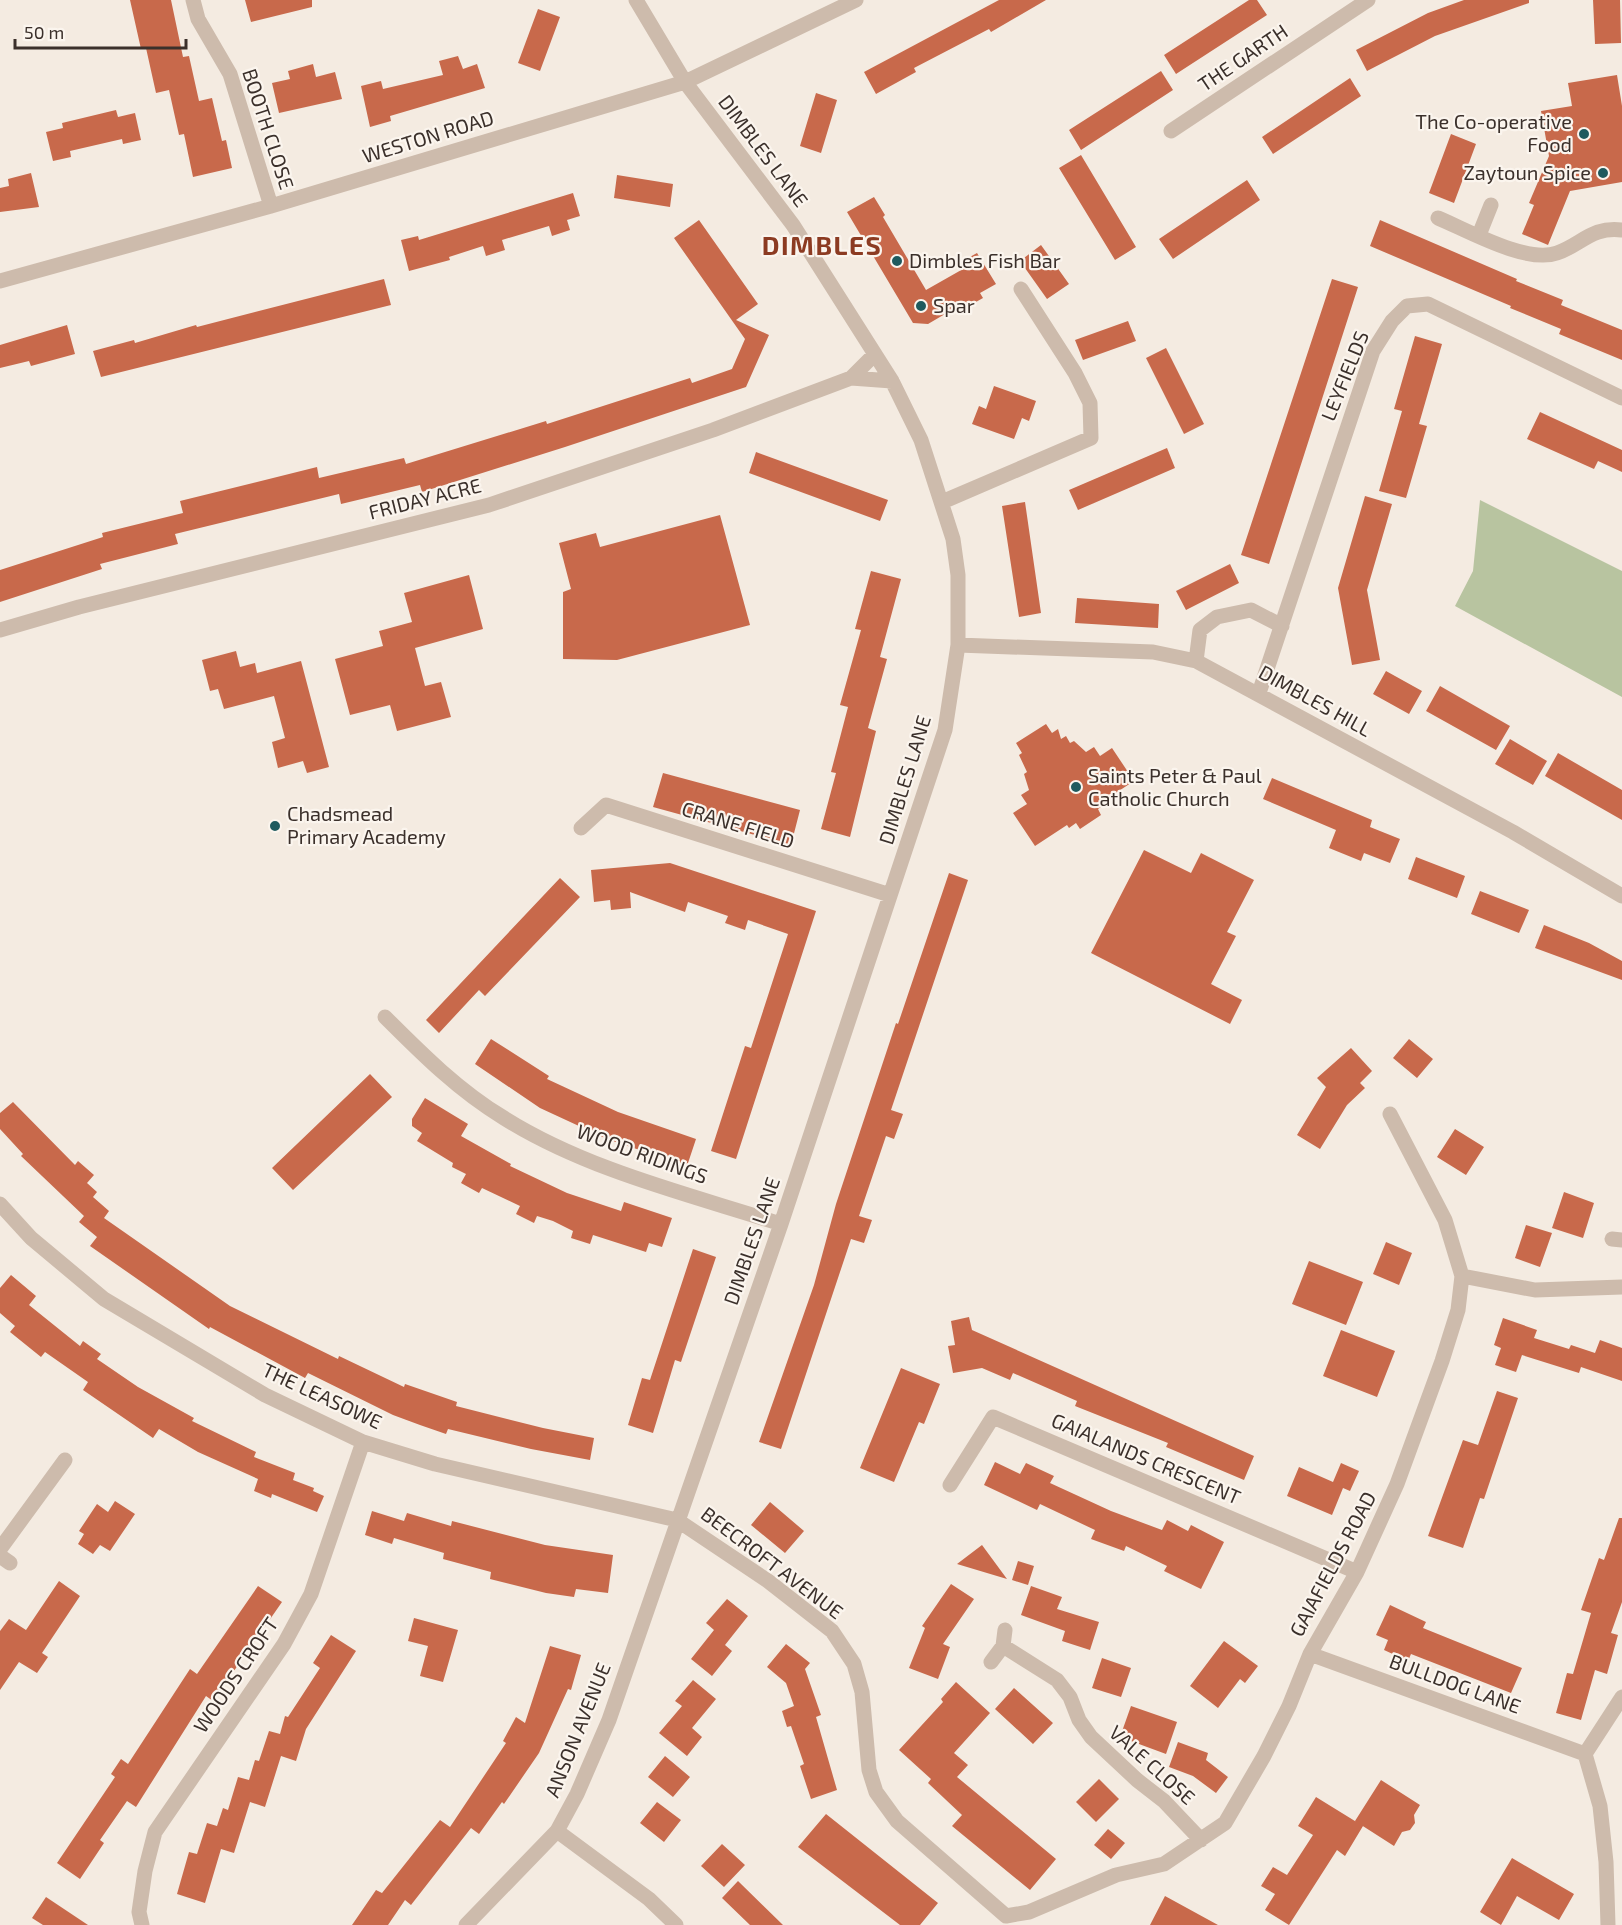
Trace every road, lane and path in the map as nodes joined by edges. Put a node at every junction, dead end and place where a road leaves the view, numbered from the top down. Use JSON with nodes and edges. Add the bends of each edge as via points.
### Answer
{"nodes":[{"id":1,"x":193,"y":0,"type":"edge"},
{"id":2,"x":636,"y":0,"type":"edge"},
{"id":3,"x":856,"y":0,"type":"edge"},
{"id":4,"x":1368,"y":0,"type":"edge"},
{"id":5,"x":685,"y":81,"type":"junction"},
{"id":6,"x":1171,"y":131,"type":"dead end"},
{"id":7,"x":1491,"y":205,"type":"dead end"},
{"id":8,"x":271,"y":206,"type":"junction"},
{"id":9,"x":1438,"y":218,"type":"dead end"},
{"id":10,"x":1622,"y":230,"type":"edge"},
{"id":11,"x":1479,"y":235,"type":"junction"},
{"id":12,"x":0,"y":281,"type":"edge"},
{"id":13,"x":1021,"y":289,"type":"dead end"},
{"id":14,"x":875,"y":354,"type":"junction"},
{"id":15,"x":851,"y":378,"type":"junction"},
{"id":16,"x":892,"y":381,"type":"junction"},
{"id":17,"x":1622,"y":398,"type":"edge"},
{"id":18,"x":942,"y":502,"type":"junction"},
{"id":19,"x":1282,"y":626,"type":"junction"},
{"id":20,"x":0,"y":630,"type":"edge"},
{"id":21,"x":958,"y":645,"type":"junction"},
{"id":22,"x":1196,"y":661,"type":"junction"},
{"id":23,"x":1259,"y":693,"type":"junction"},
{"id":24,"x":581,"y":828,"type":"dead end"},
{"id":25,"x":890,"y":895,"type":"junction"},
{"id":26,"x":1622,"y":896,"type":"edge"},
{"id":27,"x":386,"y":1017,"type":"dead end"},
{"id":28,"x":1390,"y":1114,"type":"dead end"},
{"id":29,"x":0,"y":1203,"type":"edge"},
{"id":30,"x":781,"y":1224,"type":"junction"},
{"id":31,"x":1462,"y":1276,"type":"junction"},
{"id":32,"x":1622,"y":1286,"type":"edge"},
{"id":33,"x":363,"y":1442,"type":"junction"},
{"id":34,"x":65,"y":1460,"type":"dead end"},
{"id":35,"x":950,"y":1485,"type":"dead end"},
{"id":36,"x":677,"y":1520,"type":"junction"},
{"id":37,"x":0,"y":1550,"type":"edge"},
{"id":38,"x":1357,"y":1572,"type":"junction"},
{"id":39,"x":1005,"y":1630,"type":"dead end"},
{"id":40,"x":1003,"y":1646,"type":"junction"},
{"id":41,"x":1310,"y":1654,"type":"junction"},
{"id":42,"x":991,"y":1662,"type":"dead end"},
{"id":43,"x":1622,"y":1697,"type":"edge"},
{"id":44,"x":1585,"y":1754,"type":"junction"},
{"id":45,"x":557,"y":1831,"type":"junction"},
{"id":46,"x":1201,"y":1840,"type":"junction"},
{"id":47,"x":1029,"y":1912,"type":"joint"},
{"id":48,"x":142,"y":1925,"type":"edge"},
{"id":49,"x":466,"y":1925,"type":"edge"},
{"id":50,"x":676,"y":1925,"type":"edge"},
{"id":51,"x":1608,"y":1925,"type":"edge"}],
"edges":[{"from":1,"to":8,"type":"street","name":"BOOTH CLOSE","via":[[198,19],[231,74]]},
{"from":2,"to":5,"type":"street","name":"DIMBLES LANE"},
{"from":3,"to":5,"type":"street","name":"WESTON ROAD"},
{"from":4,"to":6,"type":"street","name":"THE GARTH"},
{"from":5,"to":8,"type":"street","name":"WESTON ROAD"},
{"from":5,"to":14,"type":"street","name":"DIMBLES LANE","via":[[793,225]]},
{"from":7,"to":11,"type":"street"},
{"from":8,"to":12,"type":"street","name":"WESTON ROAD"},
{"from":9,"to":11,"type":"street"},
{"from":10,"to":11,"type":"street","via":[[1584,236],[1558,253],[1542,256],[1519,252]]},
{"from":13,"to":18,"type":"street","via":[[1090,403],[1091,438]]},
{"from":14,"to":15,"type":"street","name":"FRIDAY ACRE"},
{"from":14,"to":16,"type":"street","name":"DIMBLES LANE"},
{"from":15,"to":16,"type":"street","name":"FRIDAY ACRE"},
{"from":15,"to":20,"type":"street","name":"FRIDAY ACRE","via":[[713,430],[489,505]]},
{"from":16,"to":18,"type":"street","name":"DIMBLES LANE","via":[[921,440]]},
{"from":17,"to":19,"type":"street","name":"LEYFIELDS","via":[[1428,304],[1407,306],[1373,351]]},
{"from":18,"to":21,"type":"street","name":"DIMBLES LANE","via":[[958,575]]},
{"from":19,"to":22,"type":"street","via":[[1251,610],[1217,617],[1200,630]]},
{"from":19,"to":23,"type":"street","name":"LEYFIELDS"},
{"from":21,"to":22,"type":"street","name":"DIMBLES HILL","via":[[1153,652]]},
{"from":21,"to":25,"type":"street","name":"DIMBLES LANE","via":[[945,730]]},
{"from":22,"to":23,"type":"street","name":"DIMBLES HILL"},
{"from":23,"to":26,"type":"street","name":"DIMBLES HILL","via":[[1286,712],[1513,832]]},
{"from":24,"to":25,"type":"street","name":"CRANE FIELD","via":[[606,806]]},
{"from":25,"to":30,"type":"street","name":"DIMBLES LANE"},
{"from":27,"to":30,"type":"street","name":"WOOD RIDINGS","via":[[436,1068],[504,1118],[588,1161]]},
{"from":28,"to":31,"type":"street","name":"GAIAFIELDS ROAD","via":[[1445,1220]]},
{"from":29,"to":33,"type":"street","name":"THE LEASOWE","via":[[31,1238],[104,1299],[265,1395]]},
{"from":30,"to":36,"type":"street","name":"DIMBLES LANE"},
{"from":31,"to":32,"type":"street","via":[[1535,1290]]},
{"from":31,"to":38,"type":"street","name":"GAIAFIELDS ROAD","via":[[1458,1310],[1442,1361],[1397,1484]]},
{"from":33,"to":36,"type":"street","name":"THE LEASOWE","via":[[504,1482]]},
{"from":33,"to":48,"type":"street","name":"WOODS CROFT","via":[[311,1594],[284,1644],[155,1832],[139,1912]]},
{"from":34,"to":37,"type":"street"},
{"from":35,"to":38,"type":"street","name":"GAIALANDS CRESCENT","via":[[993,1417]]},
{"from":36,"to":45,"type":"street","name":"ANSON AVENUE","via":[[609,1720]]},
{"from":36,"to":47,"type":"street","name":"BEECROFT AVENUE","via":[[768,1581],[832,1631],[854,1664],[862,1692],[869,1770],[876,1792],[897,1821],[1006,1916]]},
{"from":38,"to":41,"type":"street","name":"GAIAFIELDS ROAD"},
{"from":39,"to":40,"type":"street"},
{"from":40,"to":42,"type":"street"},
{"from":40,"to":46,"type":"street","name":"VALE CLOSE","via":[[1058,1680],[1091,1737],[1164,1801]]},
{"from":41,"to":44,"type":"street","name":"BULLDOG LANE"},
{"from":41,"to":46,"type":"street","name":"GAIAFIELDS ROAD","via":[[1264,1756],[1225,1822]]},
{"from":43,"to":44,"type":"street"},
{"from":44,"to":51,"type":"street","via":[[1600,1806]]},
{"from":45,"to":49,"type":"street","name":"ANSON AVENUE"},
{"from":45,"to":50,"type":"street","via":[[649,1899]]},
{"from":46,"to":47,"type":"street","name":"GAIAFIELDS ROAD","via":[[1164,1864],[1116,1875]]}]}
